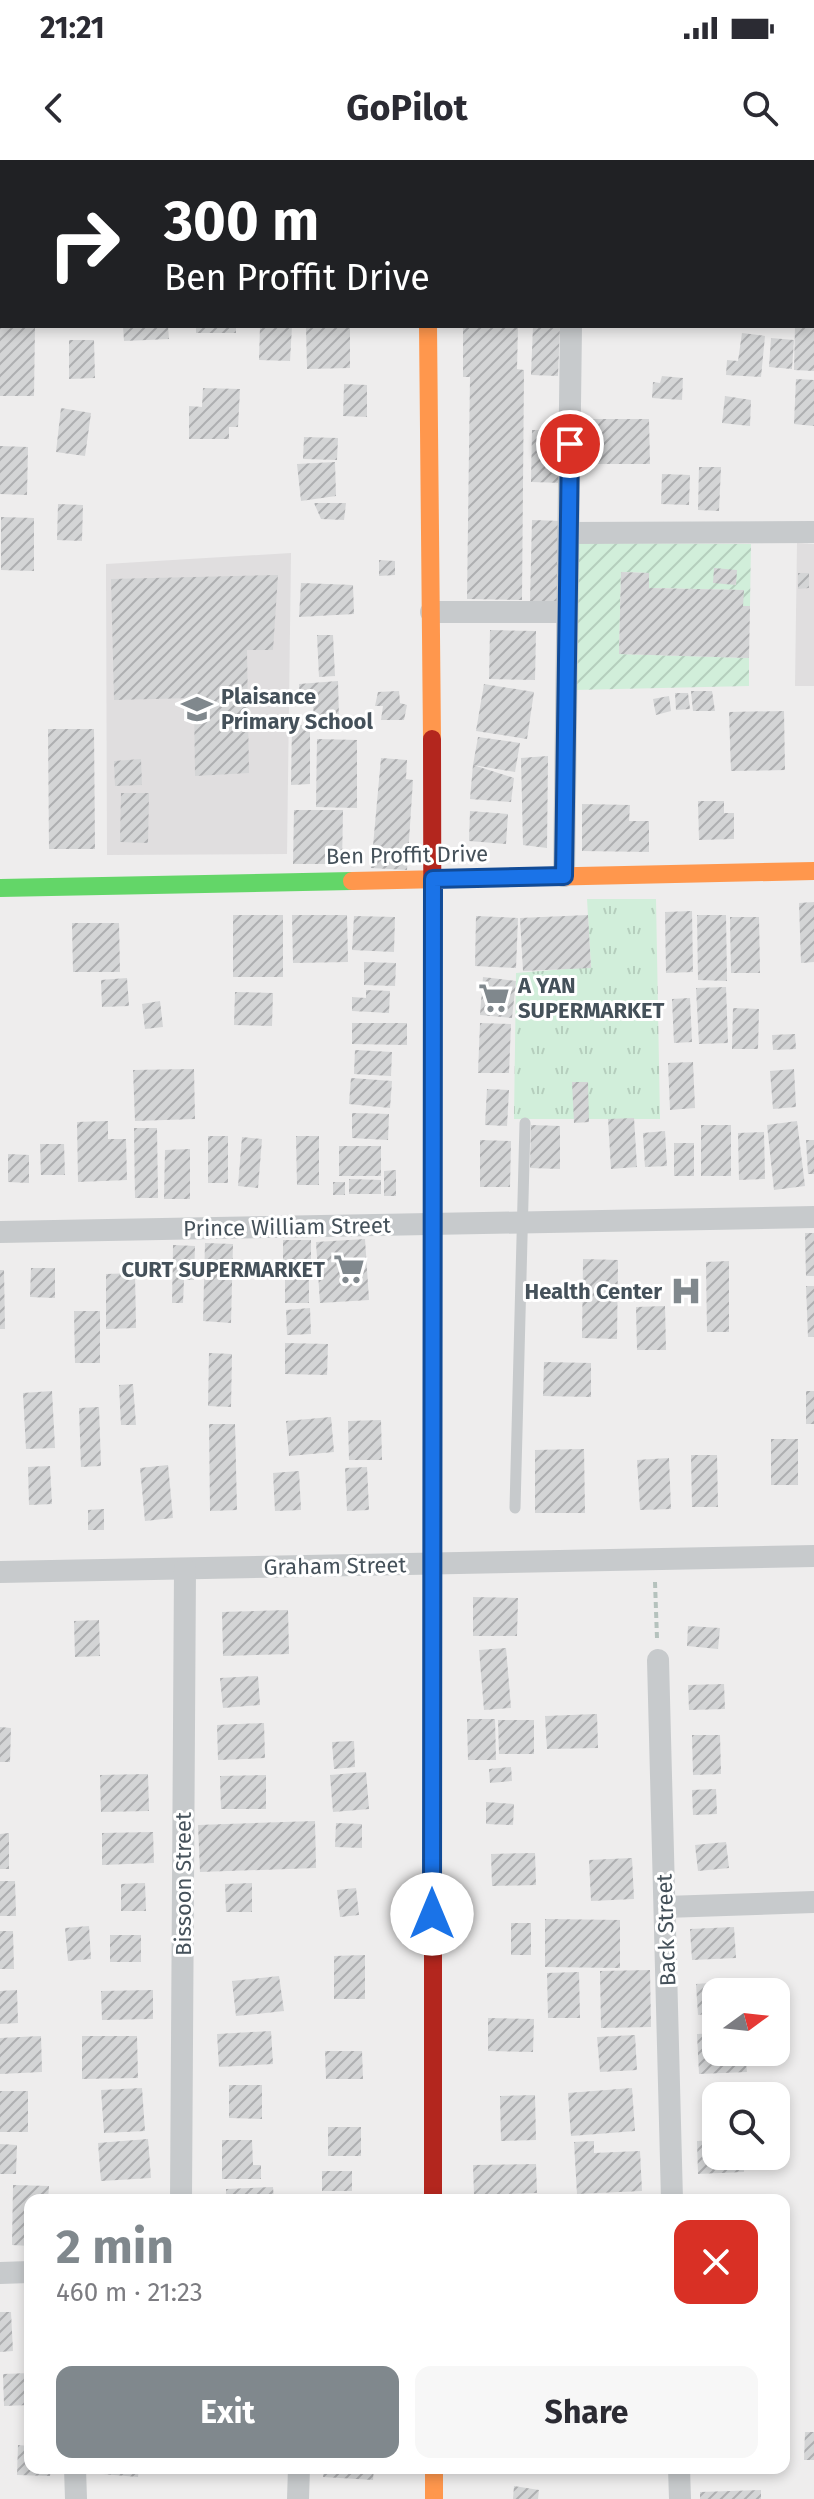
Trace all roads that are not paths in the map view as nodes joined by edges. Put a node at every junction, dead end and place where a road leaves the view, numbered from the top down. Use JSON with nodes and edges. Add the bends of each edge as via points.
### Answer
{"nodes":[{"id":1,"x":428,"y":328,"type":"edge"},
{"id":2,"x":571,"y":328,"type":"edge"},
{"id":3,"x":814,"y":532,"type":"edge"},
{"id":4,"x":568,"y":533,"type":"junction"},
{"id":5,"x":431,"y":612,"type":"junction"},
{"id":6,"x":567,"y":612,"type":"junction"},
{"id":7,"x":814,"y":871,"type":"edge"},
{"id":8,"x":564,"y":876,"type":"junction"},
{"id":9,"x":433,"y":879,"type":"junction"},
{"id":10,"x":0,"y":888,"type":"edge"},
{"id":11,"x":525,"y":1123,"type":"dead end"},
{"id":12,"x":814,"y":1217,"type":"edge"},
{"id":13,"x":522,"y":1223,"type":"junction"},
{"id":14,"x":431,"y":1224,"type":"junction"},
{"id":15,"x":0,"y":1232,"type":"edge"},
{"id":16,"x":515,"y":1508,"type":"dead end"},
{"id":17,"x":814,"y":1556,"type":"edge"},
{"id":18,"x":431,"y":1565,"type":"junction"},
{"id":19,"x":185,"y":1569,"type":"junction"},
{"id":20,"x":0,"y":1572,"type":"edge"},
{"id":21,"x":658,"y":1660,"type":"road end"},
{"id":22,"x":814,"y":1902,"type":"edge"},
{"id":23,"x":665,"y":1907,"type":"junction"},
{"id":24,"x":181,"y":2194,"type":"edge"},
{"id":25,"x":433,"y":2194,"type":"edge"},
{"id":26,"x":672,"y":2194,"type":"edge"},
{"id":27,"x":24,"y":2272,"type":"edge"},
{"id":28,"x":0,"y":2273,"type":"edge"},
{"id":29,"x":75,"y":2474,"type":"edge"},
{"id":30,"x":299,"y":2474,"type":"edge"},
{"id":31,"x":434,"y":2474,"type":"edge"},
{"id":32,"x":679,"y":2474,"type":"edge"},
{"id":33,"x":76,"y":2499,"type":"edge"},
{"id":34,"x":298,"y":2499,"type":"edge"},
{"id":35,"x":434,"y":2499,"type":"edge"},
{"id":36,"x":680,"y":2499,"type":"edge"}],
"edges":[{"from":1,"to":5,"type":"main road"},
{"from":2,"to":4,"type":"street"},
{"from":3,"to":4,"type":"street"},
{"from":4,"to":6,"type":"street"},
{"from":5,"to":6,"type":"street"},
{"from":5,"to":9,"type":"main road"},
{"from":6,"to":8,"type":"street"},
{"from":7,"to":8,"type":"main road","name":"Ben Proffit Drive"},
{"from":8,"to":9,"type":"main road","name":"Ben Proffit Drive"},
{"from":9,"to":10,"type":"main road","name":"Ben Proffit Drive"},
{"from":9,"to":14,"type":"main road"},
{"from":11,"to":13,"type":"lane"},
{"from":12,"to":13,"type":"street","name":"Prince William Street"},
{"from":13,"to":14,"type":"street","name":"Prince William Street"},
{"from":13,"to":16,"type":"lane"},
{"from":14,"to":15,"type":"street","name":"Prince William Street"},
{"from":14,"to":18,"type":"main road"},
{"from":17,"to":18,"type":"street","name":"Graham Street"},
{"from":18,"to":19,"type":"street","name":"Graham Street"},
{"from":18,"to":25,"type":"main road"},
{"from":19,"to":20,"type":"street","name":"Graham Street"},
{"from":19,"to":24,"type":"street","name":"Bissoon Street"},
{"from":21,"to":23,"type":"street","name":"Back Street"},
{"from":22,"to":23,"type":"street"},
{"from":23,"to":26,"type":"street","name":"Back Street"},
{"from":27,"to":28,"type":"street"},
{"from":29,"to":33,"type":"street"},
{"from":30,"to":34,"type":"street"},
{"from":31,"to":35,"type":"main road"},
{"from":32,"to":36,"type":"street"}]}
